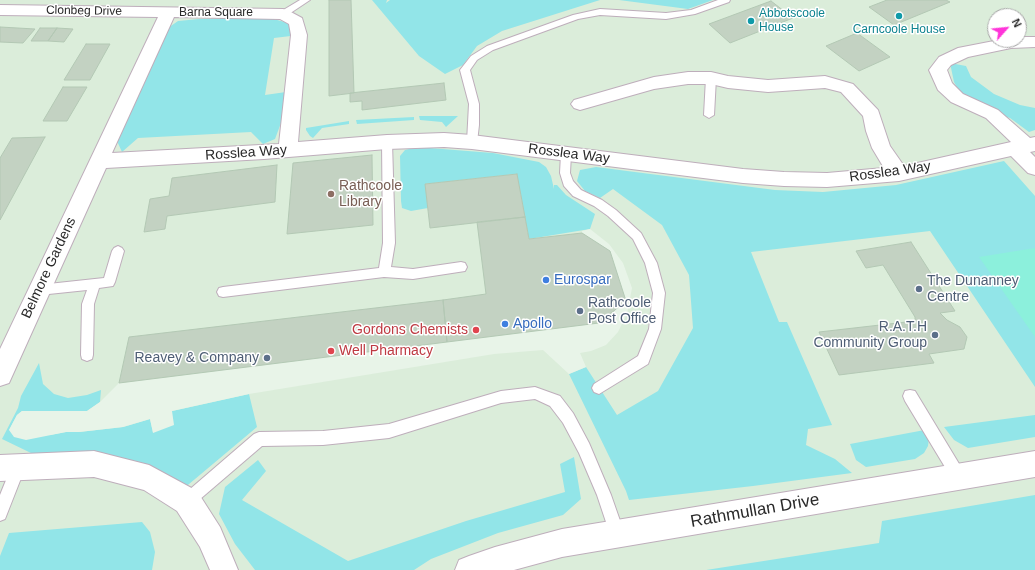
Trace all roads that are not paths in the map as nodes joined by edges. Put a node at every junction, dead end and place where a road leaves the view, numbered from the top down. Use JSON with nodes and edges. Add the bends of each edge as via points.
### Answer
{"nodes":[{"id":1,"x":306,"y":0,"type":"edge"},
{"id":2,"x":726,"y":0,"type":"edge"},
{"id":3,"x":0,"y":10,"type":"edge"},
{"id":4,"x":168,"y":13,"type":"junction"},
{"id":5,"x":283,"y":14,"type":"junction"},
{"id":6,"x":1035,"y":42,"type":"edge"},
{"id":7,"x":711,"y":78,"type":"junction"},
{"id":8,"x":580,"y":104,"type":"dead end"},
{"id":9,"x":709,"y":115,"type":"dead end"},
{"id":10,"x":387,"y":142,"type":"junction"},
{"id":11,"x":472,"y":142,"type":"junction"},
{"id":12,"x":1025,"y":146,"type":"edge"},
{"id":13,"x":288,"y":150,"type":"junction"},
{"id":14,"x":566,"y":154,"type":"junction"},
{"id":15,"x":99,"y":161,"type":"junction"},
{"id":16,"x":1035,"y":168,"type":"edge"},
{"id":17,"x":899,"y":174,"type":"junction"},
{"id":18,"x":118,"y":251,"type":"dead end"},
{"id":19,"x":462,"y":267,"type":"dead end"},
{"id":20,"x":384,"y":272,"type":"junction"},
{"id":21,"x":95,"y":284,"type":"junction"},
{"id":22,"x":39,"y":290,"type":"junction"},
{"id":23,"x":223,"y":292,"type":"dead end"},
{"id":24,"x":87,"y":355,"type":"dead end"},
{"id":25,"x":0,"y":374,"type":"edge"},
{"id":26,"x":599,"y":388,"type":"dead end"},
{"id":27,"x":910,"y":396,"type":"dead end"},
{"id":28,"x":1035,"y":464,"type":"edge"},
{"id":29,"x":9,"y":468,"type":"edge"},
{"id":30,"x":959,"y":477,"type":"junction"},
{"id":31,"x":187,"y":501,"type":"junction"},
{"id":32,"x":0,"y":514,"type":"edge"},
{"id":33,"x":617,"y":535,"type":"junction"},
{"id":34,"x":227,"y":566,"type":"edge"},
{"id":35,"x":474,"y":569,"type":"edge"}],
"edges":[{"from":1,"to":5,"type":"lane"},
{"from":2,"to":11,"type":"lane","via":[[692,12],[666,16],[600,12],[490,48],[474,58],[465,70],[474,104]]},
{"from":3,"to":4,"type":"street","name":"Clonbeg Drive"},
{"from":4,"to":5,"type":"street","name":"Barna Square"},
{"from":4,"to":15,"type":"street","name":"Barna Square"},
{"from":5,"to":13,"type":"street","via":[[296,22],[299,35]]},
{"from":6,"to":12,"type":"street","via":[[1010,43],[964,52],[945,61],[938,70],[944,86],[957,98],[992,114]]},
{"from":7,"to":8,"type":"street","via":[[688,78],[654,83]]},
{"from":7,"to":9,"type":"lane"},
{"from":7,"to":17,"type":"street","via":[[768,86],[825,82],[847,88],[872,114],[881,148]]},
{"from":10,"to":11,"type":"street","name":"Rosslea Way"},
{"from":10,"to":13,"type":"street","name":"Rosslea Way"},
{"from":10,"to":20,"type":"lane","via":[[389,243]]},
{"from":11,"to":14,"type":"street","name":"Rosslea Way"},
{"from":12,"to":16,"type":"street"},
{"from":12,"to":17,"type":"street","name":"Rosslea Way"},
{"from":13,"to":15,"type":"street","name":"Rosslea Way"},
{"from":14,"to":17,"type":"street","name":"Rosslea Way","via":[[784,179],[828,180]]},
{"from":14,"to":26,"type":"lane","via":[[565,173],[568,183],[577,193],[612,213],[637,236],[651,263],[659,293],[654,329],[643,360]]},
{"from":15,"to":22,"type":"street","name":"Belmore Gardens"},
{"from":18,"to":21,"type":"lane","via":[[109,282]]},
{"from":19,"to":20,"type":"lane","via":[[413,274]]},
{"from":20,"to":23,"type":"lane"},
{"from":21,"to":22,"type":"lane"},
{"from":21,"to":24,"type":"lane","via":[[88,304]]},
{"from":22,"to":25,"type":"street","name":"Belmore Gardens"},
{"from":27,"to":30,"type":"lane"},
{"from":28,"to":30,"type":"street","name":"Rathmullan Drive"},
{"from":29,"to":31,"type":"street","via":[[94,464],[149,478]]},
{"from":29,"to":32,"type":"lane"},
{"from":30,"to":33,"type":"street","name":"Rathmullan Drive"},
{"from":31,"to":33,"type":"lane","via":[[259,439],[323,438],[389,431],[501,397],[535,393],[555,401],[568,418],[604,495]]},
{"from":31,"to":34,"type":"street"},
{"from":33,"to":35,"type":"street","name":"Rathmullan Drive","via":[[562,543]]}]}
